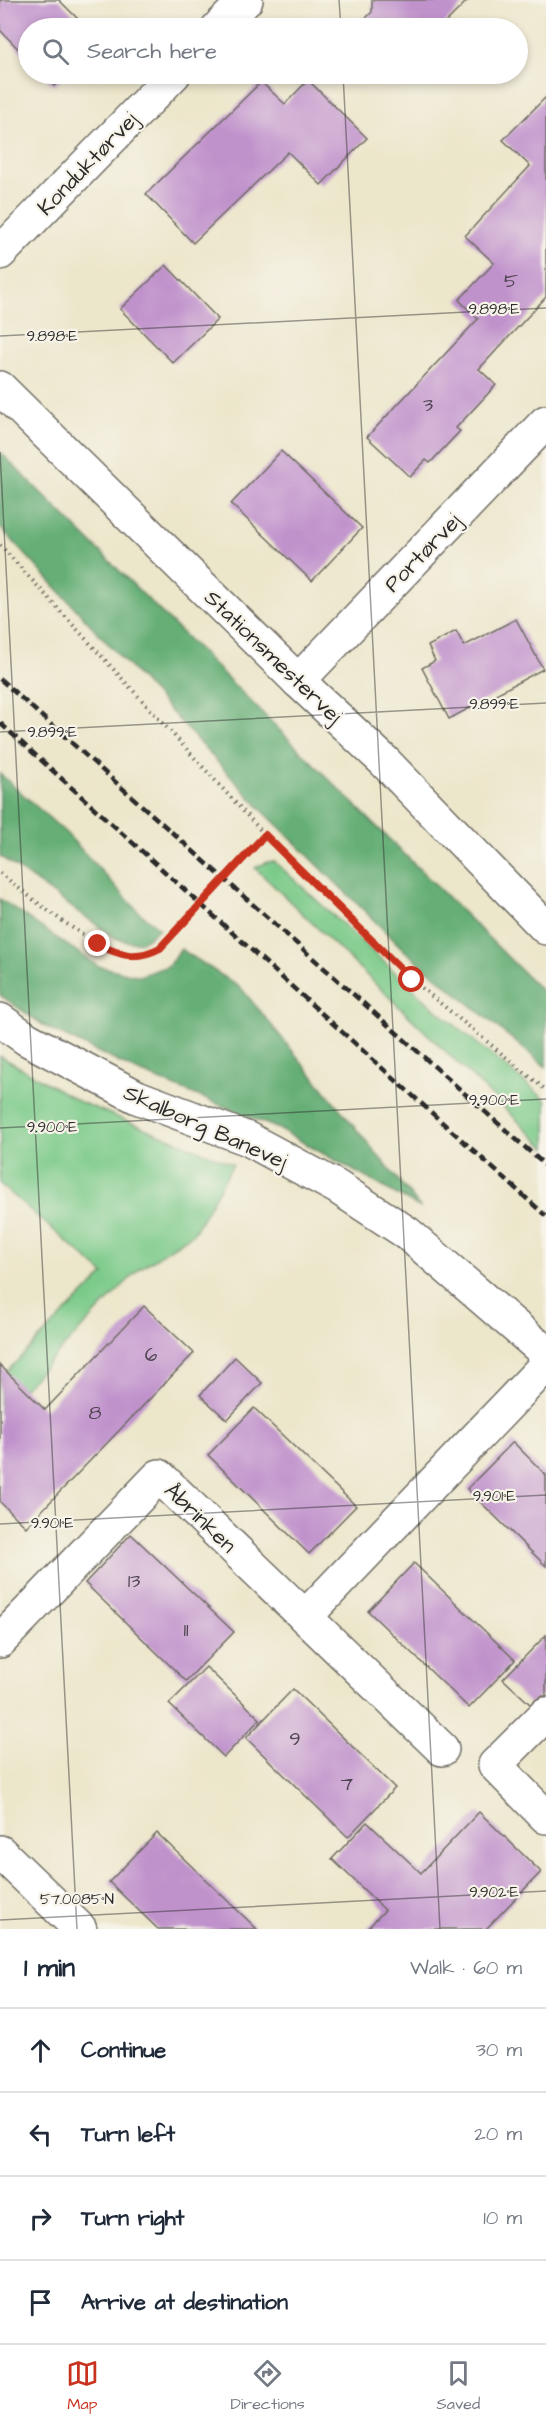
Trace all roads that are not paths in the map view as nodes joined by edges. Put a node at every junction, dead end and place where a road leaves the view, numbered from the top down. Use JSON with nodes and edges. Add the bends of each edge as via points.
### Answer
{"nodes":[{"id":1,"x":246,"y":0,"type":"edge"},
{"id":2,"x":228,"y":18,"type":"edge"},
{"id":3,"x":164,"y":84,"type":"edge"},
{"id":4,"x":0,"y":253,"type":"edge"},
{"id":5,"x":0,"y":388,"type":"edge"},
{"id":6,"x":546,"y":422,"type":"edge"},
{"id":7,"x":298,"y":681,"type":"junction"},
{"id":8,"x":546,"y":928,"type":"edge"},
{"id":9,"x":0,"y":1020,"type":"edge"},
{"id":10,"x":546,"y":1353,"type":"edge"},
{"id":11,"x":546,"y":1365,"type":"edge"},
{"id":12,"x":305,"y":1617,"type":"junction"},
{"id":13,"x":0,"y":1641,"type":"edge"},
{"id":14,"x":546,"y":1714,"type":"edge"},
{"id":15,"x":442,"y":1749,"type":"dead end"},
{"id":16,"x":546,"y":1817,"type":"edge"},
{"id":17,"x":0,"y":1852,"type":"edge"},
{"id":18,"x":80,"y":1929,"type":"edge"}],
"edges":[{"from":1,"to":2,"type":"street"},
{"from":3,"to":4,"type":"street","name":"Konduktørvej"},
{"from":5,"to":7,"type":"street","name":"Stationsmestervej"},
{"from":6,"to":7,"type":"street","name":"Portørvej"},
{"from":7,"to":8,"type":"street","name":"Stationsmestervej","via":[[384,761]]},
{"from":9,"to":10,"type":"street","name":"Skalborg Banevej","via":[[27,1039],[137,1097],[248,1139],[338,1187],[407,1233]]},
{"from":11,"to":12,"type":"street"},
{"from":12,"to":13,"type":"street","name":"Åbrinken","via":[[159,1476]]},
{"from":12,"to":15,"type":"street","name":"Åbrinken"},
{"from":14,"to":16,"type":"street","via":[[495,1765]]},
{"from":17,"to":18,"type":"street"}]}
